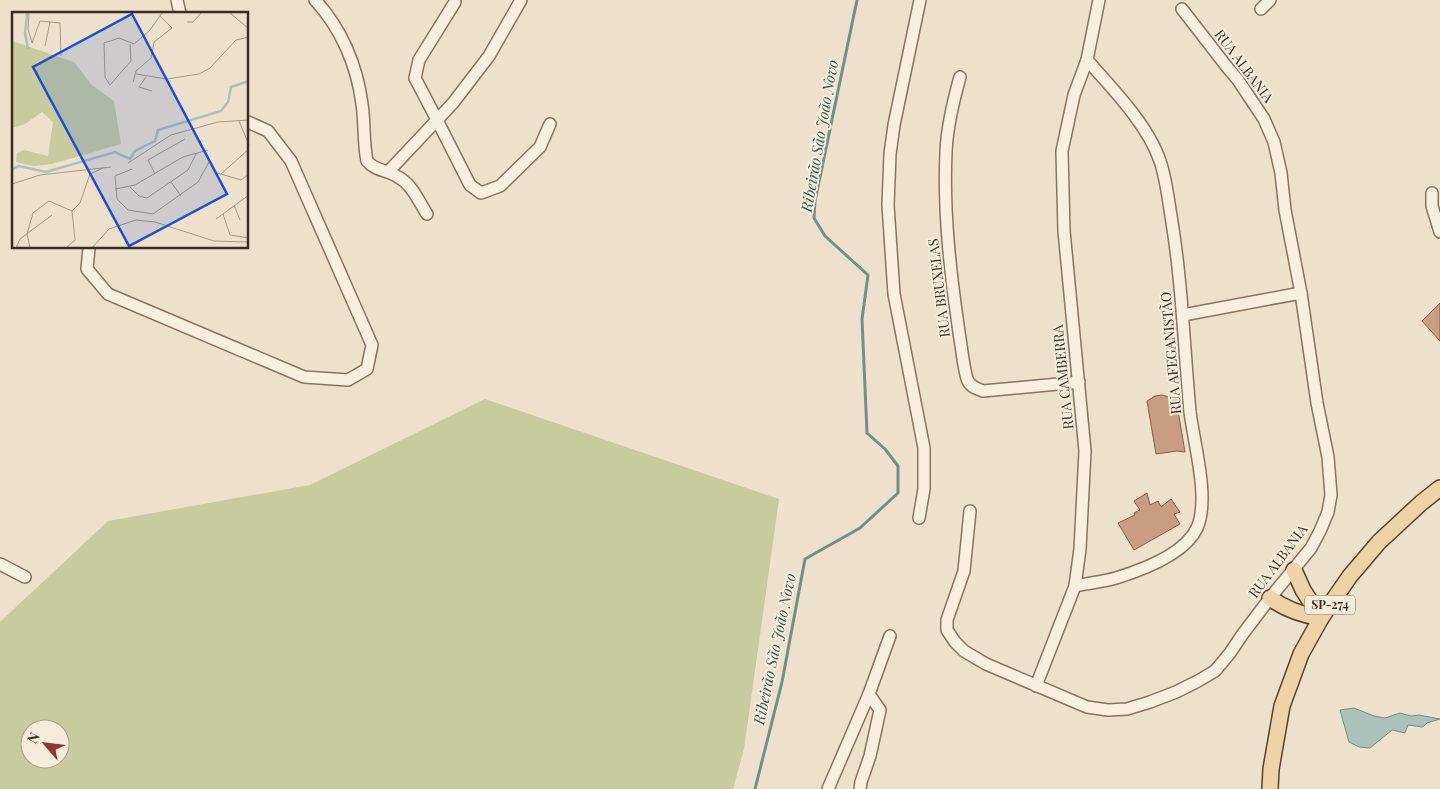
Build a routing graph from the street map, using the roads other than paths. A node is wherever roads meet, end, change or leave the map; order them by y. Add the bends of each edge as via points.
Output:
1 (315, 0) edge
2 (521, 0) edge
3 (920, 0) edge
4 (1099, 0) edge
5 (1270, 0) edge
6 (455, 2) dead end
7 (1182, 9) dead end
8 (1261, 10) dead end
9 (1087, 60) junction
10 (960, 77) dead end
11 (437, 120) junction
12 (249, 122) edge
13 (550, 124) dead end
14 (388, 172) junction
15 (1432, 193) dead end
16 (426, 214) dead end
17 (1440, 232) edge
18 (89, 249) edge
19 (1301, 293) junction
20 (1183, 315) junction
21 (1079, 382) junction
22 (1440, 488) edge
23 (970, 511) dead end
24 (919, 518) dead end
25 (0, 564) edge
26 (1294, 570) junction
27 (25, 578) dead end
28 (1075, 586) junction
29 (1270, 598) junction
30 (1321, 618) junction
31 (890, 636) dead end
32 (1036, 686) junction
33 (869, 694) junction
34 (828, 789) edge
35 (860, 789) edge
36 (1270, 789) edge

1 - 14 street via 336,27 353,65 362,103 367,161 372,167
2 - 11 street via 489,56
3 - 24 street via 894,125 888,205 894,294 924,448 924,489
4 - 9 street, RUA CAMBERRA
5 - 8 street
6 - 11 street via 419,60 414,78
7 - 19 street, RUA ALBANIA via 1238,80 1264,119 1274,142
9 - 20 street, RUA AFEGANISTÃO via 1127,106 1152,142 1161,162 1175,240
9 - 21 street, RUA CAMBERRA via 1074,95 1062,151 1064,231
10 - 21 street, RUA BRUXELAS via 948,125 946,210 958,325 968,380 975,388 984,391
11 - 13 street via 470,185 481,192 500,186 540,147
11 - 14 street
12 - 18 street via 268,131 291,161 372,345 368,369 348,380 304,377 108,294 87,268
14 - 16 street via 410,187
15 - 17 street via 1432,206
19 - 20 street
19 - 26 street, RUA ALBANIA via 1328,457 1331,495 1320,531
20 - 28 street, RUA AFEGANISTÃO via 1190,413 1202,492 1203,512 1197,529 1187,543 1166,557 1115,578
21 - 28 street, RUA CAMBERRA via 1085,451
22 - 30 main road, SP-274 via 1379,542
23 - 32 street, RUA ALBANIA via 964,571 947,620 947,630 964,651
25 - 27 street
26 - 29 street, RUA ALBANIA
26 - 30 main road
28 - 32 street, RUA CAMBERRA
29 - 30 main road via 1296,612
29 - 32 street, RUA ALBANIA via 1215,671 1150,702 1127,709 1108,710 1087,707
30 - 36 main road, SP-274 via 1301,654 1282,706
31 - 33 street
33 - 34 street
33 - 35 street via 880,710

